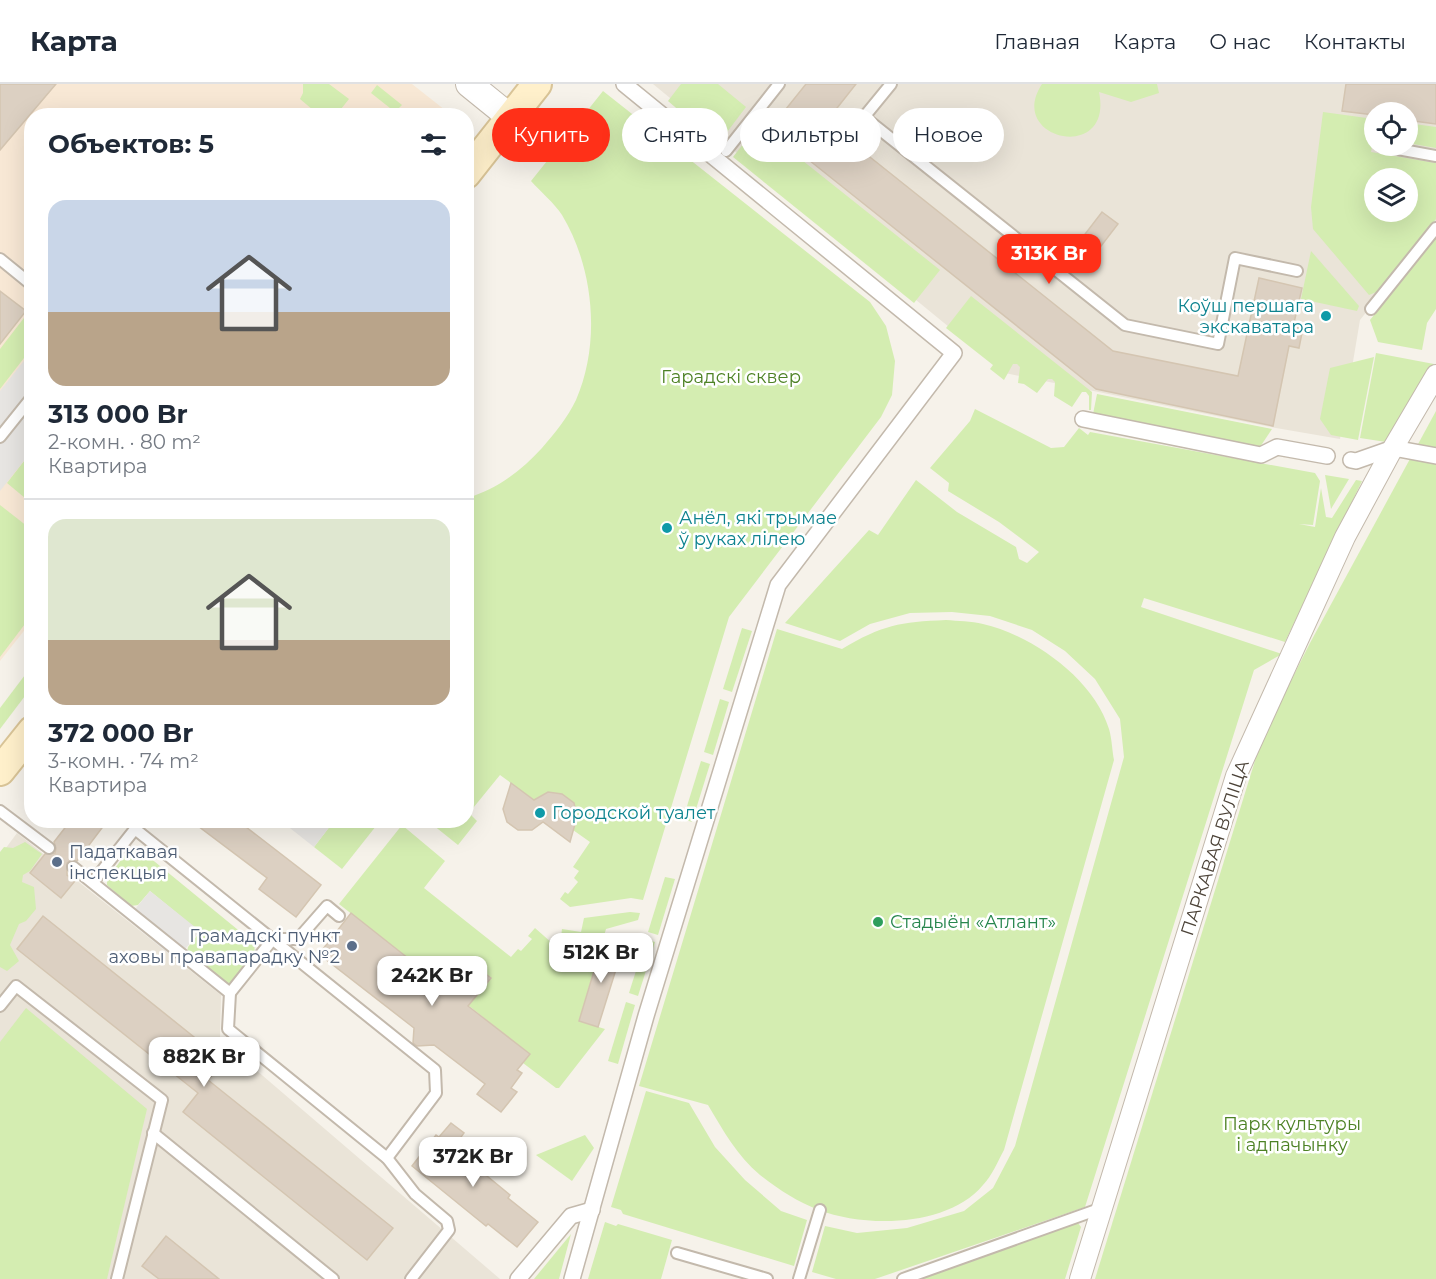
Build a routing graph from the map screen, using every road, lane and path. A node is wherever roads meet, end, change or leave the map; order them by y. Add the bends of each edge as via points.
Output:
1 (469, 84) edge
2 (537, 84) edge
3 (624, 84) edge
4 (779, 84) edge
5 (891, 84) edge
6 (499, 108) edge
7 (519, 108) edge
8 (492, 142) edge
9 (728, 148) edge
10 (1418, 153) edge
11 (1436, 156) edge
12 (474, 164) edge
13 (1436, 228) edge
14 (0, 259) edge
15 (1297, 271) dead end
16 (24, 278) edge
17 (1371, 309) dead end
18 (1436, 375) edge
19 (24, 407) edge
20 (1083, 418) dead end
21 (0, 437) edge
22 (1392, 448) junction
23 (1326, 456) dead end
24 (1436, 456) edge
25 (1351, 460) dead end
26 (24, 740) edge
27 (0, 771) edge
28 (0, 811) edge
29 (50, 848) dead end
30 (73, 867) dead end
31 (93, 882) junction
32 (339, 916) dead end
33 (273, 939) junction
34 (230, 993) junction
35 (0, 1006) edge
36 (153, 1133) junction
37 (387, 1158) junction
38 (1102, 1208) junction
39 (592, 1210) junction
40 (820, 1210) dead end
41 (677, 1253) dead end
42 (117, 1279) edge
43 (333, 1279) edge
44 (411, 1279) edge
45 (518, 1279) edge
46 (573, 1279) edge
47 (767, 1279) edge
48 (800, 1279) edge
49 (903, 1279) edge
50 (1080, 1279) edge

1 - 6 street
2 - 7 main road
3 - 39 street via 954,353 778,585 646,1016
4 - 9 lane
5 - 15 lane via 864,117 1125,325 1218,344 1235,258
8 - 12 main road
10 - 11 lane
13 - 17 lane
14 - 16 lane
18 - 22 street, ПАРКАВАЯ ВУЛІЦА
19 - 21 lane
20 - 23 street via 1261,454 1277,447
22 - 24 street
22 - 25 street
22 - 38 street, ПАРКАВАЯ ВУЛІЦА via 1346,537 1236,776
26 - 27 main road
28 - 29 lane
30 - 31 lane
31 - 33 lane via 135,829
31 - 34 lane
32 - 33 lane via 327,906 298,939
33 - 34 lane
33 - 37 lane via 435,1070 436,1093
34 - 37 lane via 228,1029
35 - 36 lane via 16,986 162,1100
36 - 42 lane
36 - 43 lane
37 - 44 lane via 415,1194 447,1221 449,1230
38 - 49 lane
38 - 50 street, ПАРКАВАЯ ВУЛІЦА
39 - 45 street via 572,1216
39 - 46 street
40 - 48 lane
41 - 47 lane

